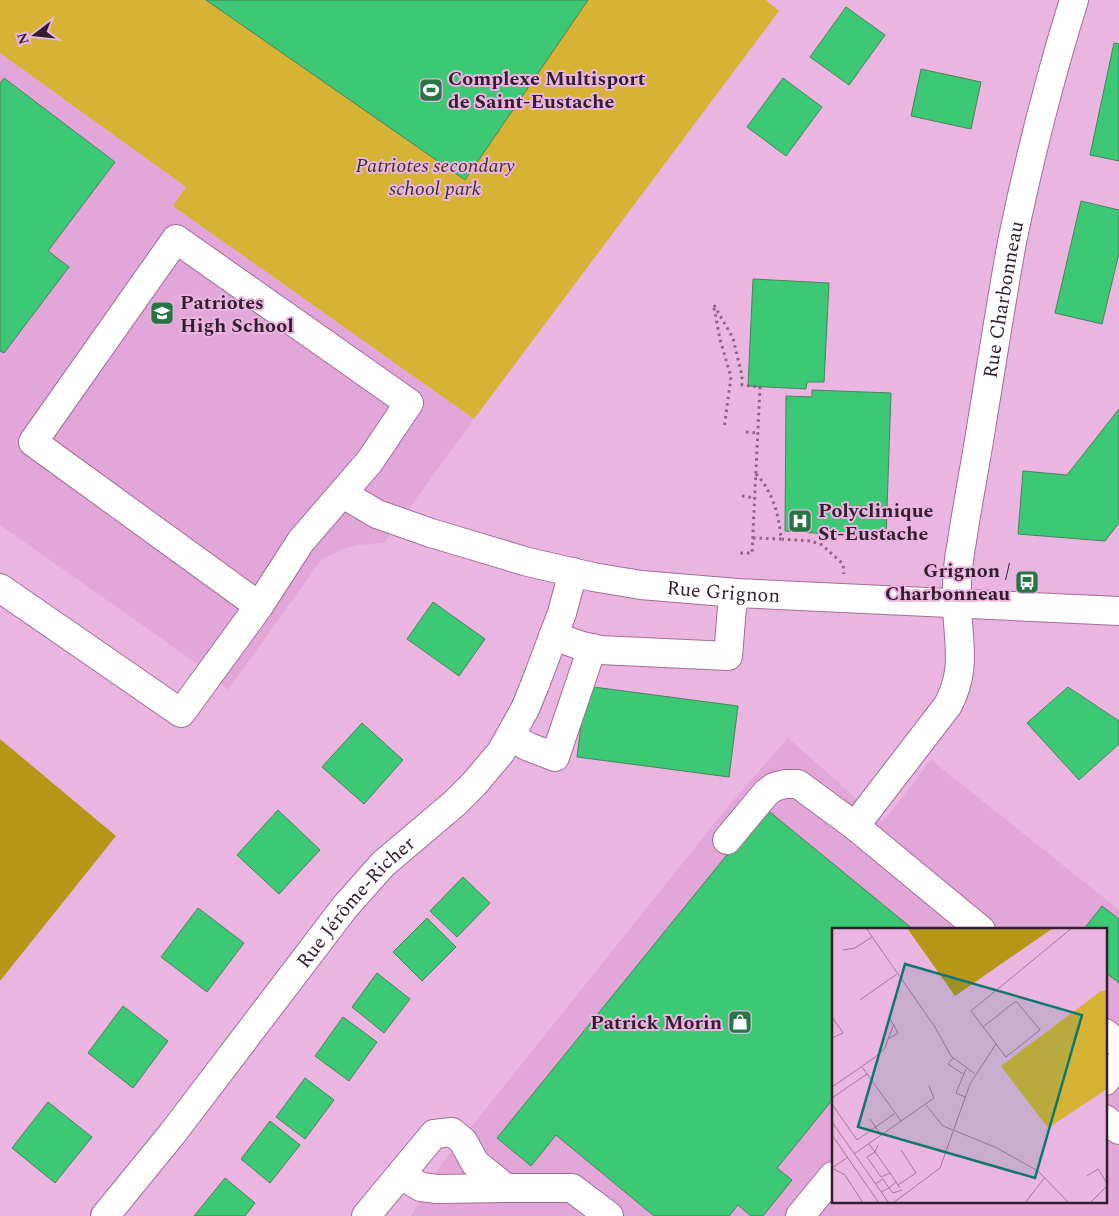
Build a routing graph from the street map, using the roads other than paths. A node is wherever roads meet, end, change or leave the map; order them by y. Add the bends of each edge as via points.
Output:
1 (1074, 0) edge
2 (343, 494) junction
3 (573, 572) junction
4 (0, 588) edge
5 (737, 593) junction
6 (957, 604) junction
7 (259, 606) junction
8 (1119, 611) edge
9 (553, 636) junction
10 (592, 648) junction
11 (510, 737) junction
12 (855, 826) junction
13 (727, 840) dead end
14 (979, 928) edge
15 (1106, 1034) edge
16 (1119, 1044) edge
17 (1119, 1064) edge
18 (1106, 1080) edge
19 (1106, 1120) edge
20 (1119, 1130) edge
21 (400, 1176) junction
22 (832, 1177) edge
23 (506, 1188) junction
24 (105, 1216) edge
25 (366, 1216) edge
26 (609, 1216) edge
27 (800, 1216) edge

1 - 6 street, Rue Charbonneau via 1036,133 1012,244 962,542
2 - 3 street, Rue Grignon via 377,514 409,526 528,562
2 - 7 street via 301,541
2 - 7 street via 409,403 176,239 33,442
3 - 5 street, Rue Grignon via 640,585
3 - 9 street, Rue Jérôme-Richer
4 - 7 street via 180,713
5 - 6 street, Rue Grignon
5 - 10 street via 732,607 728,656
6 - 8 street, Rue Grignon
6 - 12 street, Rue Charbonneau via 961,651 959,679 954,693
9 - 10 street
9 - 11 street, Rue Jérôme-Richer via 525,709
10 - 11 street via 555,757
11 - 24 street, Rue Jérôme-Richer via 474,784 383,864 344,908 172,1134
12 - 13 street via 798,784 785,784 766,793
12 - 14 street
15 - 16 street
17 - 18 street
19 - 20 street
21 - 23 street via 421,1187 438,1189
21 - 23 street via 434,1134 452,1132 463,1142 475,1163
21 - 25 street
22 - 27 street
23 - 26 street via 572,1188

